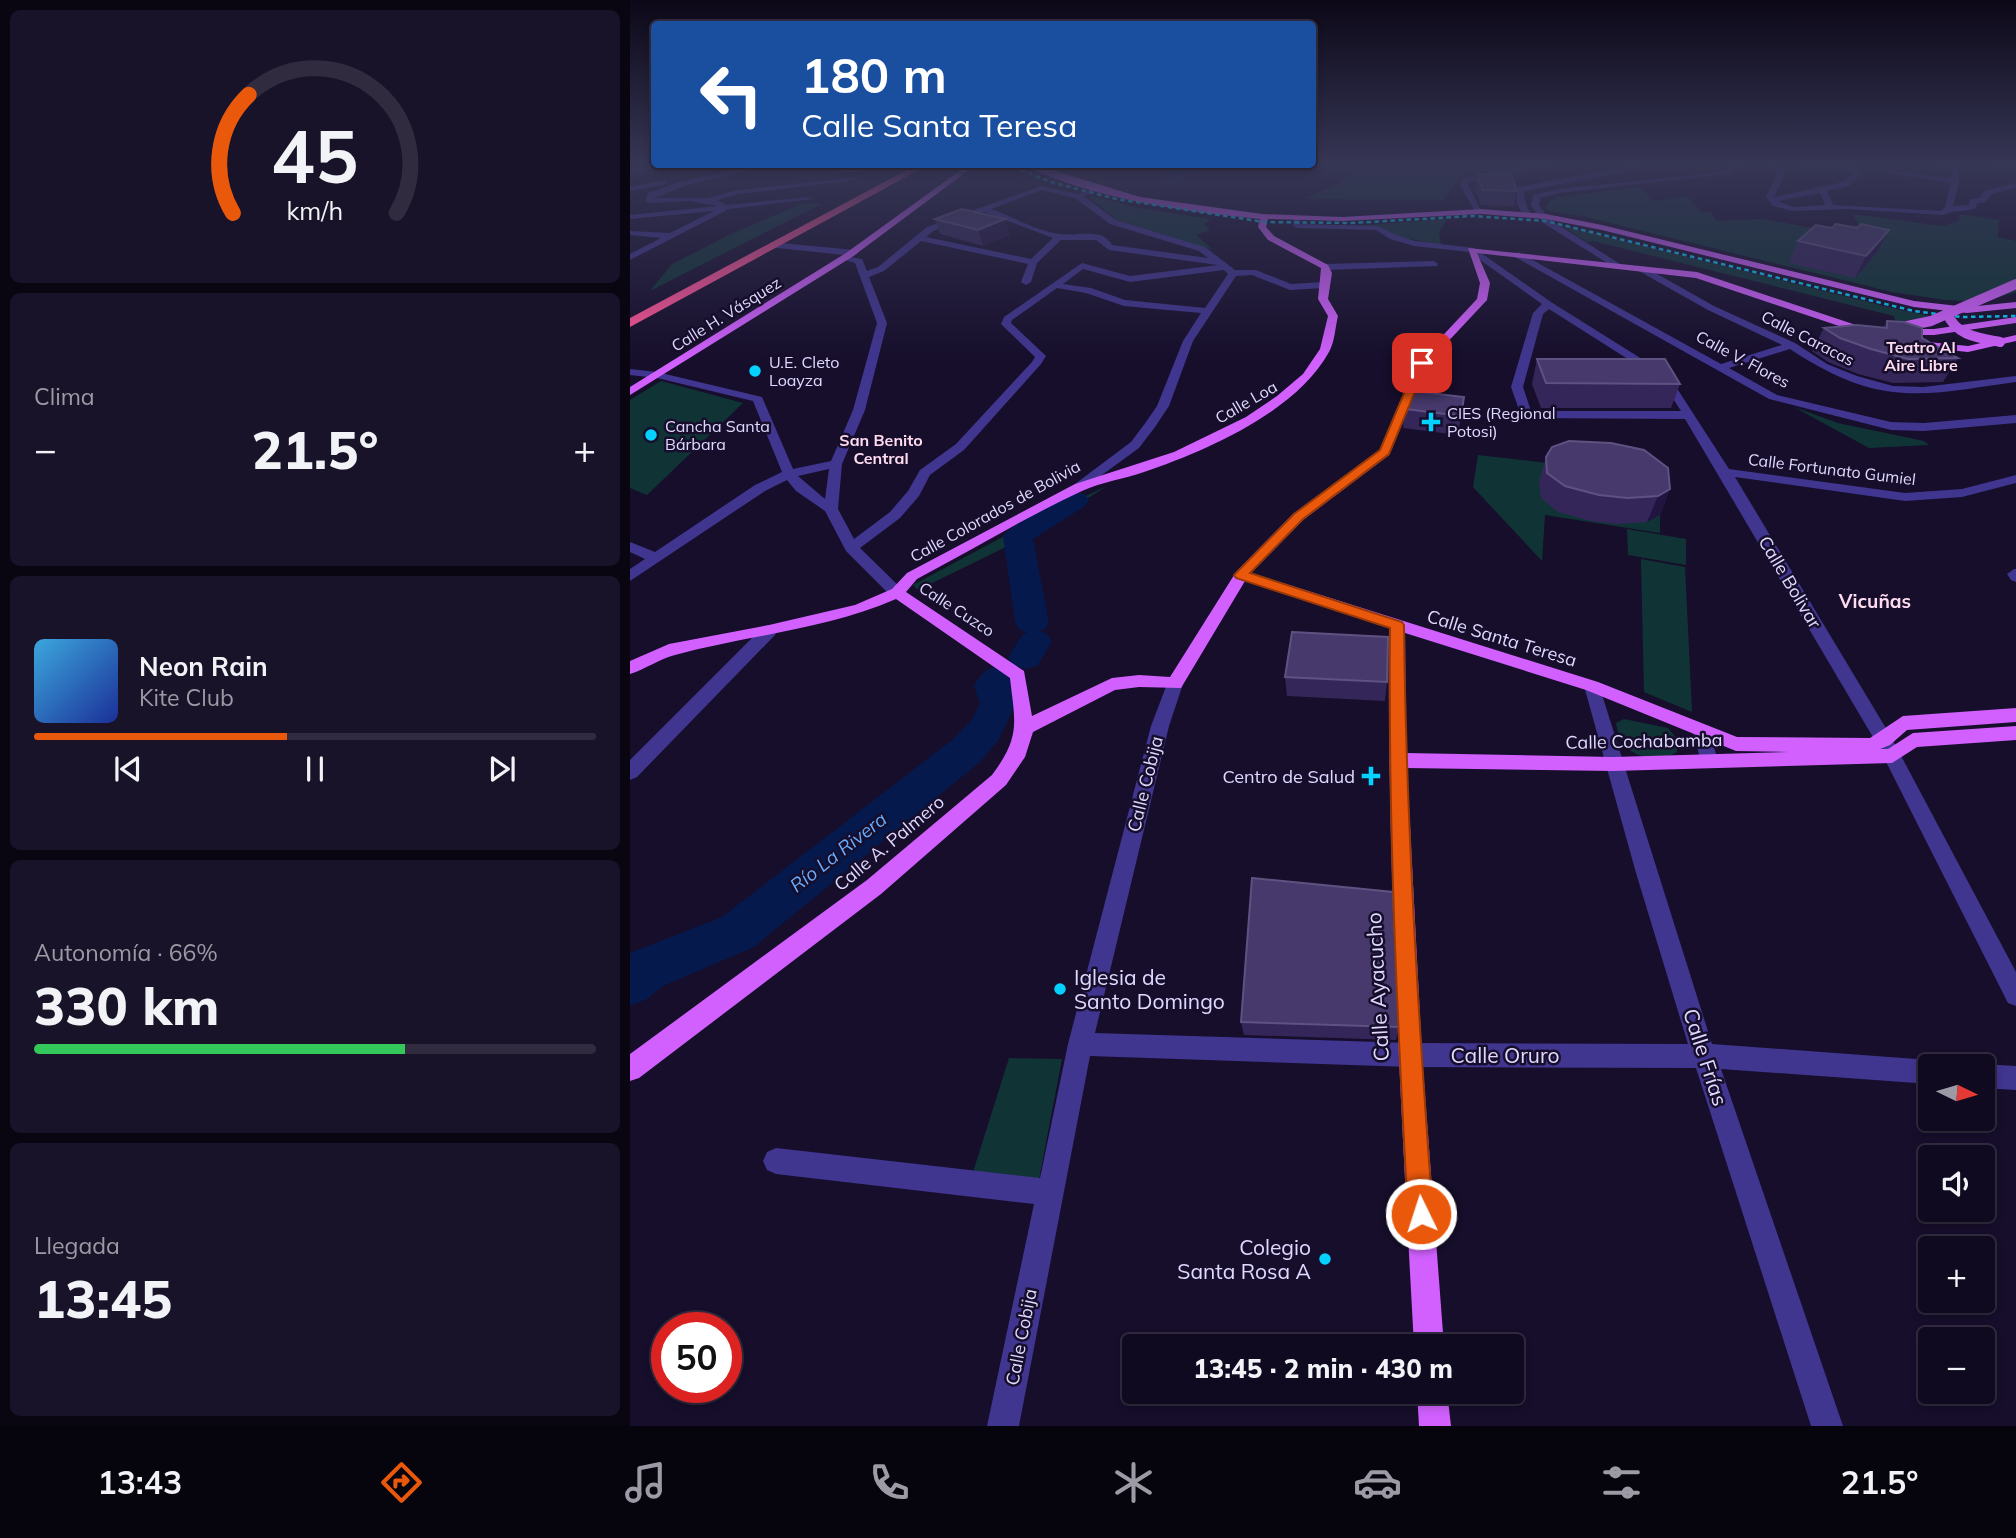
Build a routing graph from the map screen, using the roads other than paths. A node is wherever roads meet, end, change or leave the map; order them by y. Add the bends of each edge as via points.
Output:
1 (684, 230) edge
2 (781, 230) edge
3 (800, 230) edge
4 (889, 230) edge
5 (929, 230) edge
6 (1039, 230) edge
7 (1138, 230) edge
8 (1264, 230) edge
9 (1381, 230) edge
10 (1562, 230) edge
11 (1610, 230) edge
12 (630, 233) edge
13 (672, 236) junction
14 (1059, 237) junction
15 (920, 238) junction
16 (771, 245) junction
17 (1471, 250) junction
18 (1518, 255) junction
19 (851, 256) junction
20 (630, 257) edge
21 (1033, 262) junction
22 (1434, 264) dead end
23 (1618, 266) junction
24 (1325, 267) junction
25 (1227, 268) junction
26 (1640, 268) junction
27 (865, 275) junction
28 (1026, 282) dead end
29 (2016, 284) edge
30 (1054, 285) junction
31 (1323, 285) junction
32 (657, 295) dead end
33 (1548, 304) junction
34 (2016, 307) edge
35 (1206, 311) junction
36 (1947, 313) junction
37 (1829, 320) junction
38 (2016, 320) edge
39 (630, 323) edge
40 (1965, 328) junction
41 (1858, 330) junction
42 (1884, 332) junction
43 (2016, 338) edge
44 (2000, 342) junction
45 (1791, 345) junction
46 (1722, 367) junction
47 (630, 372) edge
48 (657, 375) junction
49 (1520, 378) junction
50 (1533, 378) dead end
51 (1639, 378) edge
52 (1665, 378) junction
53 (2016, 379) edge
54 (630, 392) edge
55 (1690, 415) junction
56 (2016, 419) edge
57 (836, 464) junction
58 (1726, 472) junction
59 (789, 474) junction
60 (2016, 479) edge
61 (1080, 487) junction
62 (831, 509) junction
63 (630, 546) edge
64 (851, 548) junction
65 (655, 558) junction
66 (1241, 575) junction
67 (630, 576) edge
68 (897, 593) junction
69 (1397, 625) junction
70 (769, 631) junction
71 (630, 668) edge
72 (1175, 684) junction
73 (1592, 686) junction
74 (2016, 715) edge
75 (1025, 728) junction
76 (1702, 731) junction
77 (2016, 733) edge
78 (1888, 748) junction
79 (1397, 760) junction
80 (1709, 761) junction
81 (1613, 764) junction
82 (630, 772) edge
83 (2016, 995) edge
84 (1080, 1045) junction
85 (1410, 1055) junction
86 (1705, 1056) junction
87 (630, 1069) edge
88 (1918, 1071) edge
89 (1995, 1077) edge
90 (2016, 1078) edge
91 (776, 1161) dead end
92 (1050, 1193) junction
93 (1428, 1334) edge
94 (1434, 1404) edge
95 (1003, 1426) edge
96 (1435, 1426) edge
97 (1827, 1426) edge

1 - 13 street
2 - 32 highway
3 - 16 highway
4 - 19 main road, Calle H. Vásquez
5 - 15 street
6 - 14 street
7 - 25 street via 1202,249
8 - 24 main road via 1271,238
9 - 17 street via 1414,243
10 - 23 street
11 - 34 main road via 1914,304 1967,310
12 - 13 street
13 - 20 street
14 - 21 street
14 - 25 street via 1097,237 1109,247
15 - 21 street
15 - 27 street via 881,269
16 - 19 street
16 - 39 highway
17 - 18 main road
17 - 33 street, Calle Bolivar
17 - 66 main road, Calle Cobija via 1485,283 1482,300 1422,363 1385,452 1298,517
18 - 23 main road
18 - 46 street, Calle V. Flores
19 - 27 street
19 - 48 main road, Calle H. Vásquez
21 - 28 street
22 - 24 street
23 - 26 main road
24 - 31 main road, Calle Loa
25 - 30 street via 1130,279 1082,266
25 - 31 street via 1290,287
25 - 35 street, Calle Colorados de Bolivia
26 - 37 main road via 1696,275
26 - 45 street, Calle Caracas
27 - 57 street via 882,323 859,411
29 - 36 main road, bridge
30 - 35 street via 1088,290 1124,303
30 - 64 street via 1006,324 1041,356 1036,364 960,447 925,473 895,515
31 - 61 main road, Calle Loa via 1323,299 1333,316 1323,353 1289,396 1238,428
33 - 49 street via 1538,313
33 - 52 street, Calle Bolivar
34 - 40 main road
35 - 61 street, Calle Colorados de Bolivia via 1151,424 1135,445
36 - 42 main road, bridge
36 - 44 main road, bridge via 1950,324 1965,333
37 - 41 main road
37 - 42 main road
38 - 40 main road
40 - 41 main road via 1905,333
41 - 42 main road
42 - 44 main road via 1952,349
43 - 44 main road
45 - 46 street
45 - 53 street, Calle Caracas via 1823,366 1892,389
46 - 56 street, Calle V. Flores via 1773,397 1891,426
47 - 48 street, Calle Cuzco
48 - 54 main road, Calle H. Vásquez
48 - 59 street, Calle Cuzco via 758,400
49 - 50 street
49 - 55 street via 1517,387 1526,415
51 - 52 street
52 - 55 street, Calle Bolivar
55 - 58 street, Calle Bolivar
57 - 59 street
57 - 62 street
58 - 60 street, Calle Fortunato Gumiel via 1905,497 1962,493
58 - 78 street, Calle Bolivar
59 - 62 street, Calle Cuzco
59 - 65 street via 760,488
61 - 68 main road, Calle Colorados de Bolivia via 912,576
62 - 64 street, Calle Cuzco
63 - 65 street
64 - 68 street, Calle Cuzco
65 - 67 street
66 - 69 main road, Calle Santa Teresa
66 - 72 main road, Calle Cobija
68 - 70 main road, Calle Colorados de Bolivia via 859,609
68 - 75 main road, Calle Cuzco via 1018,674
69 - 73 main road, Calle Santa Teresa
69 - 79 main road, Calle Ayacucho
70 - 71 main road, Calle Colorados de Bolivia via 669,650
70 - 82 street
72 - 75 main road via 1112,684
72 - 84 street, Calle Cobija via 1160,726
73 - 76 main road, Calle Cochabamba
73 - 81 street, Calle Frías
74 - 78 main road via 1903,723
75 - 87 main road, Calle A. Palmero via 1016,757 999,780 874,887
76 - 78 main road, Calle Cochabamba via 1736,744
76 - 80 street
77 - 78 main road via 1913,740
78 - 80 main road, Calle Cochabamba
78 - 83 street, Calle Bolivar
79 - 81 main road, Calle Cochabamba
79 - 85 main road, Calle Ayacucho
80 - 81 main road, Calle Cochabamba
81 - 86 street, Calle Frías
84 - 85 street, Calle Oruro
84 - 92 street, Calle Cobija
85 - 86 street, Calle Oruro
85 - 93 main road, Calle Ayacucho
86 - 88 street, Calle Oruro
86 - 97 street, Calle Frías
89 - 90 street
91 - 92 street
92 - 95 street, Calle Cobija
94 - 96 main road

